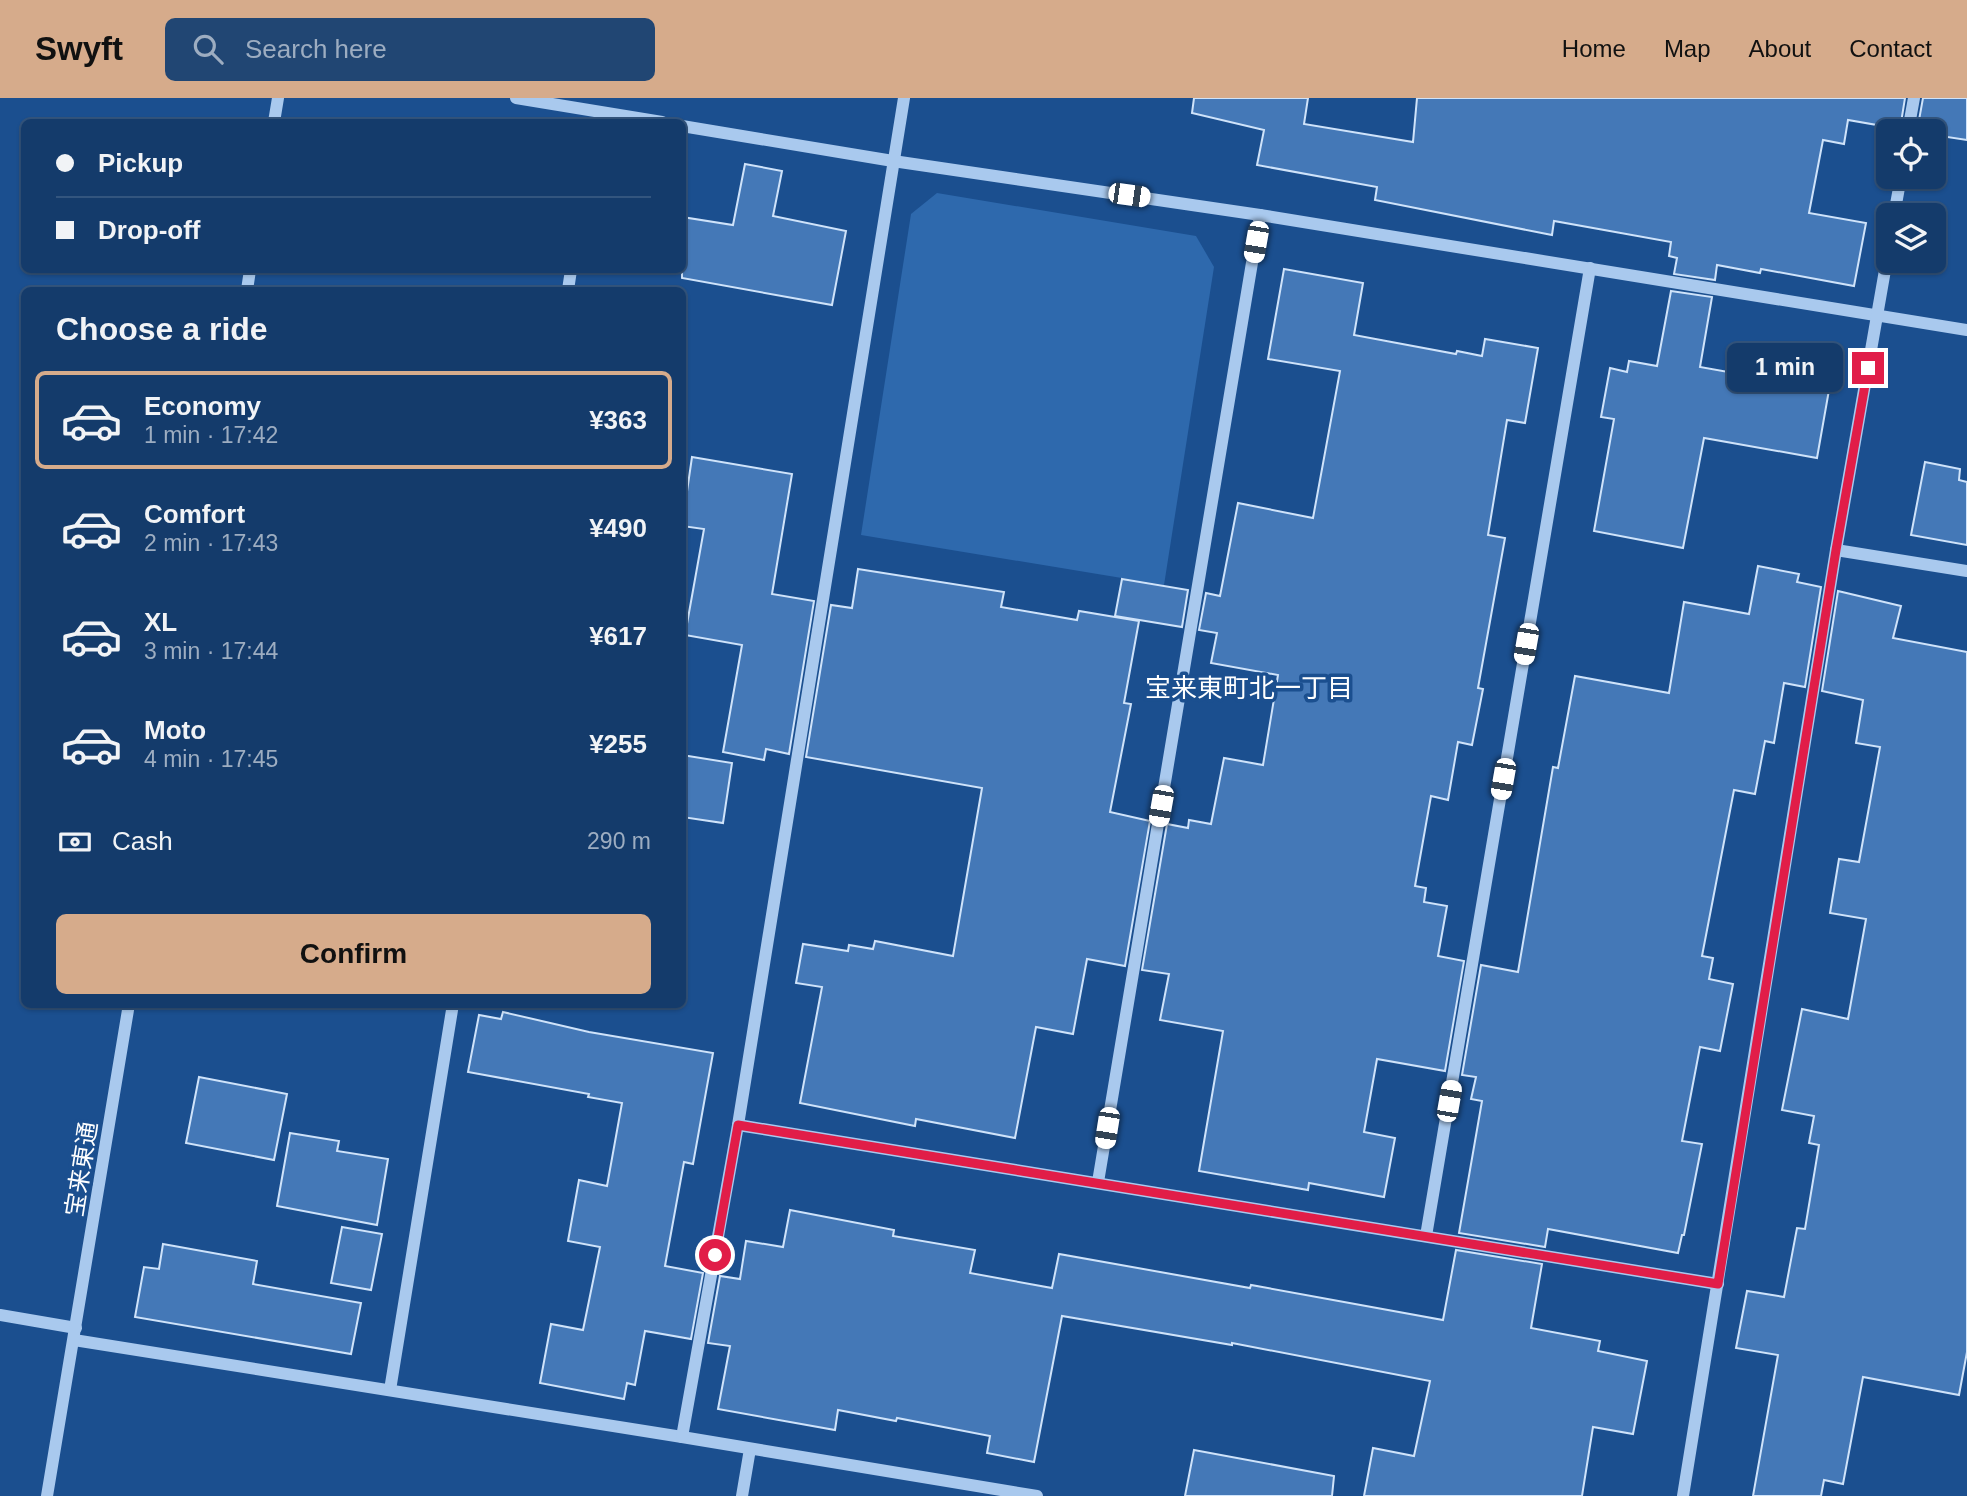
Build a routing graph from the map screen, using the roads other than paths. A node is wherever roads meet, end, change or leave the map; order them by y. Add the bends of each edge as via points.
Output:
1 (278, 98) edge
2 (516, 98) edge
3 (904, 98) edge
4 (1914, 98) edge
5 (596, 117) edge
6 (274, 119) edge
7 (622, 119) edge
8 (1910, 119) edge
9 (686, 127) edge
10 (893, 161) junction
11 (1260, 215) junction
12 (1590, 268) junction
13 (1885, 273) edge
14 (1878, 316) junction
15 (1967, 330) edge
16 (1836, 550) junction
17 (1967, 571) edge
18 (129, 1008) edge
19 (452, 1008) edge
20 (738, 1125) junction
21 (1098, 1182) junction
22 (1426, 1236) junction
23 (1718, 1284) junction
24 (0, 1315) edge
25 (75, 1334) junction
26 (390, 1390) junction
27 (682, 1437) junction
28 (750, 1449) junction
29 (47, 1496) edge
30 (742, 1496) edge
31 (1037, 1496) edge
32 (1683, 1496) edge

1 - 6 street
2 - 5 street
3 - 10 street
4 - 8 street
5 - 7 street
9 - 10 street
10 - 11 street
10 - 20 street
11 - 12 street
11 - 21 street
12 - 14 street
12 - 22 street
13 - 14 street
14 - 15 street
14 - 16 street
16 - 17 street
16 - 23 street
18 - 25 street, 宝来東通
19 - 26 street
20 - 21 street
20 - 27 street
21 - 22 street
22 - 23 street
23 - 32 street
24 - 25 street
25 - 26 street
25 - 29 street, 宝来東通
26 - 27 street
27 - 28 street
28 - 30 street
28 - 31 street

